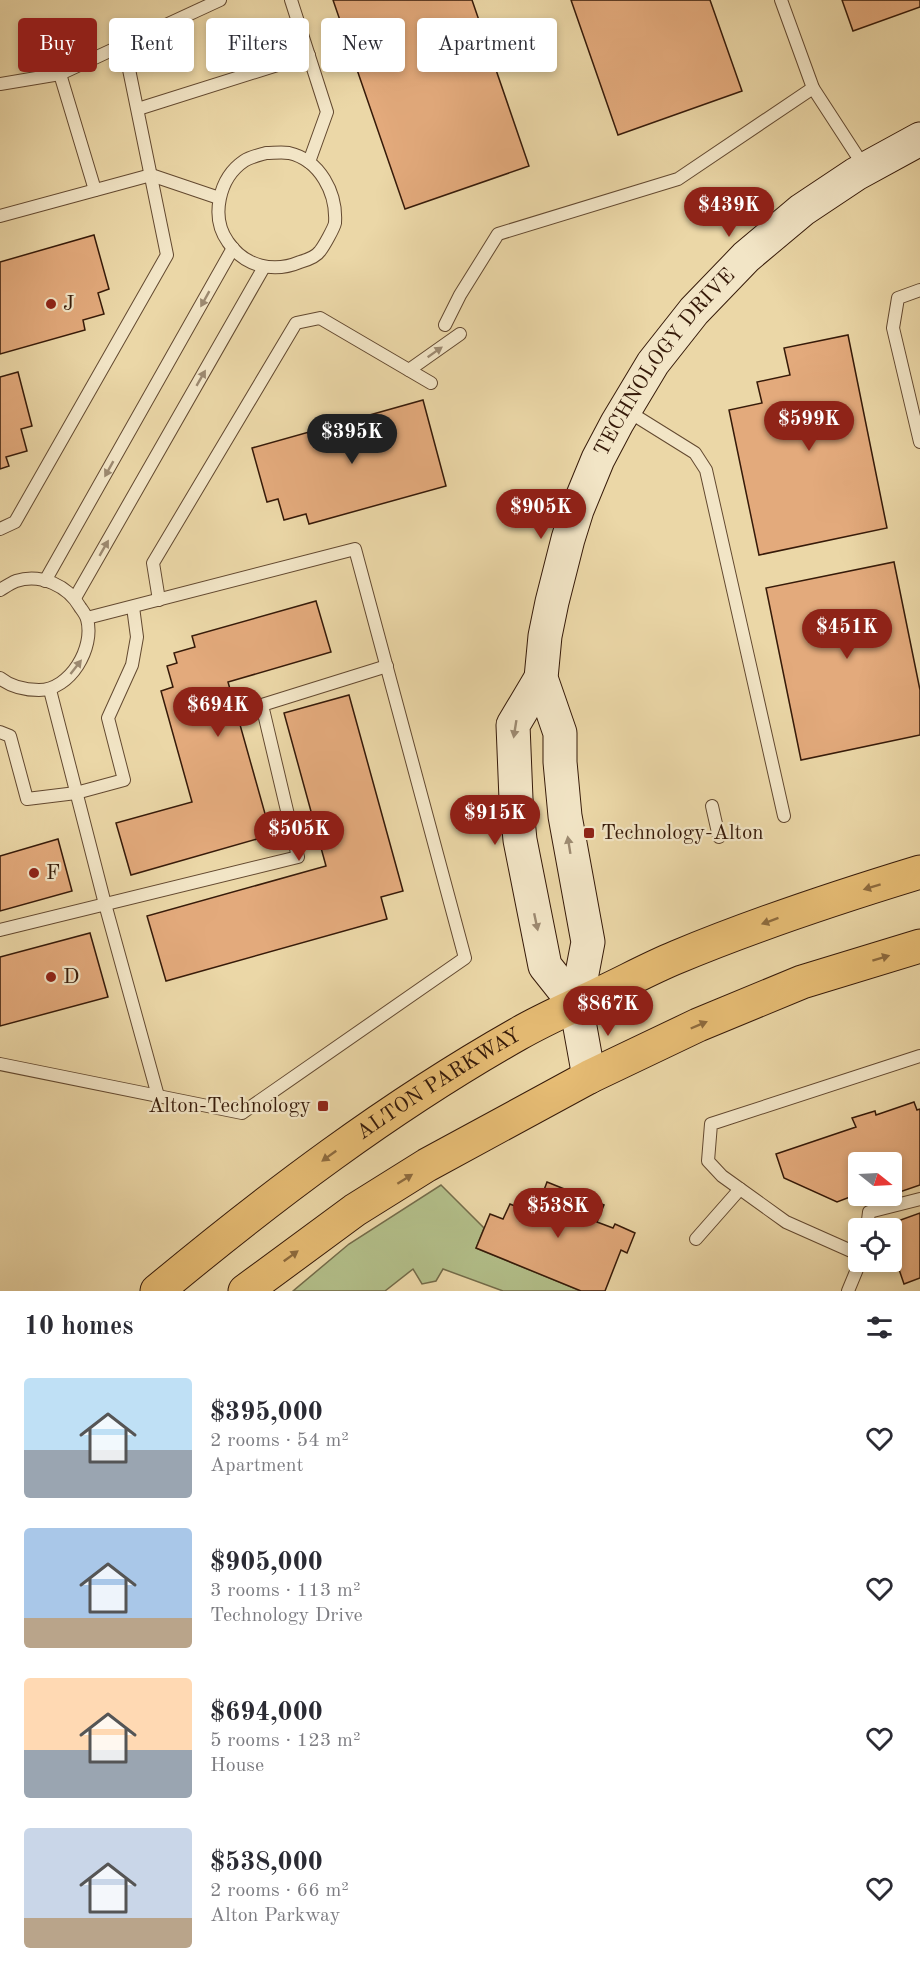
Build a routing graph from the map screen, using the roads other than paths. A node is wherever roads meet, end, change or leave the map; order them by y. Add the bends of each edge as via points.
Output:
1 (220, 0) edge
2 (291, 0) edge
3 (781, 0) edge
4 (182, 18) edge
5 (297, 18) edge
6 (109, 52) edge
7 (309, 55) edge
8 (130, 72) edge
9 (255, 72) edge
10 (60, 74) junction
11 (0, 84) edge
12 (813, 87) junction
13 (138, 109) junction
14 (920, 139) edge
15 (309, 162) junction
16 (865, 169) junction
17 (151, 175) junction
18 (95, 190) junction
19 (219, 198) junction
20 (0, 216) edge
21 (233, 248) junction
22 (264, 267) junction
23 (920, 290) edge
24 (445, 325) dead end
25 (460, 334) dead end
26 (409, 370) junction
27 (431, 382) dead end
28 (916, 403) edge
29 (625, 410) junction
30 (920, 442) edge
31 (0, 529) edge
32 (45, 581) junction
33 (0, 590) edge
34 (75, 598) junction
35 (159, 600) junction
36 (133, 607) junction
37 (87, 618) junction
38 (387, 666) junction
39 (0, 678) edge
40 (541, 678) junction
41 (50, 690) junction
42 (0, 732) edge
43 (76, 793) junction
44 (712, 806) dead end
45 (784, 816) dead end
46 (719, 837) dead end
47 (920, 872) edge
48 (105, 904) junction
49 (0, 930) edge
50 (920, 946) edge
51 (576, 1005) junction
52 (920, 1056) edge
53 (0, 1064) edge
54 (589, 1077) junction
55 (158, 1096) junction
56 (740, 1189) junction
57 (920, 1199) edge
58 (868, 1218) edge
59 (696, 1239) dead end
60 (848, 1250) edge
61 (856, 1272) edge
62 (157, 1291) edge
63 (245, 1291) edge
64 (848, 1291) edge

1 - 4 lane
2 - 5 lane
3 - 12 lane
6 - 10 lane
7 - 15 lane via 327,112
8 - 13 lane
9 - 13 lane
10 - 11 lane
10 - 18 lane
12 - 16 lane
12 - 24 lane via 678,179 498,234
13 - 17 lane
14 - 16 street, TECHNOLOGY DRIVE
15 - 19 lane via 288,153 266,153 244,161 228,177
15 - 22 lane via 325,178 333,199 335,225 319,253 287,268
16 - 29 street, TECHNOLOGY DRIVE via 802,210 746,258 694,311 653,363
17 - 18 lane
17 - 19 lane
17 - 31 lane via 167,255 15,522
18 - 20 lane
19 - 21 lane via 219,221
21 - 22 lane via 243,258
21 -> 32 lane
34 -> 22 lane
23 - 28 lane via 898,298 893,328
26 -> 25 lane
26 - 27 lane
26 - 35 lane via 320,318 296,323 153,563
28 - 30 lane
29 - 40 street, TECHNOLOGY DRIVE via 598,459 577,510 545,636
29 - 45 lane via 694,453 706,470
32 - 33 lane via 17,581
32 - 34 lane via 59,585
34 - 37 lane
35 - 36 lane
35 - 38 lane via 355,549
36 - 37 lane
36 - 43 lane via 137,636 132,665 108,718 124,780
41 -> 37 lane via 68,678 81,661 88,640
38 - 48 lane via 262,705 298,857
38 - 55 lane via 465,958 242,1113
39 - 41 lane via 27,690
51 -> 40 street, TECHNOLOGY DRIVE via 588,942 564,816 560,733
40 -> 51 street, TECHNOLOGY DRIVE via 513,725 517,810 545,966
41 - 43 lane
42 - 43 lane via 10,736 27,798
43 - 48 lane
44 - 46 lane
47 -> 51 main road, ALTON PARKWAY via 746,930 675,958
48 - 49 lane
48 - 55 lane
54 -> 50 main road via 698,1025 802,982
51 - 54 street, TECHNOLOGY DRIVE
51 -> 62 main road, ALTON PARKWAY via 492,1049 373,1125
52 - 56 lane via 711,1124 708,1161
53 - 55 lane
63 -> 54 main road via 355,1210 428,1164
56 - 59 lane
56 - 60 lane via 786,1222
57 - 58 lane via 869,1212
61 - 64 lane

